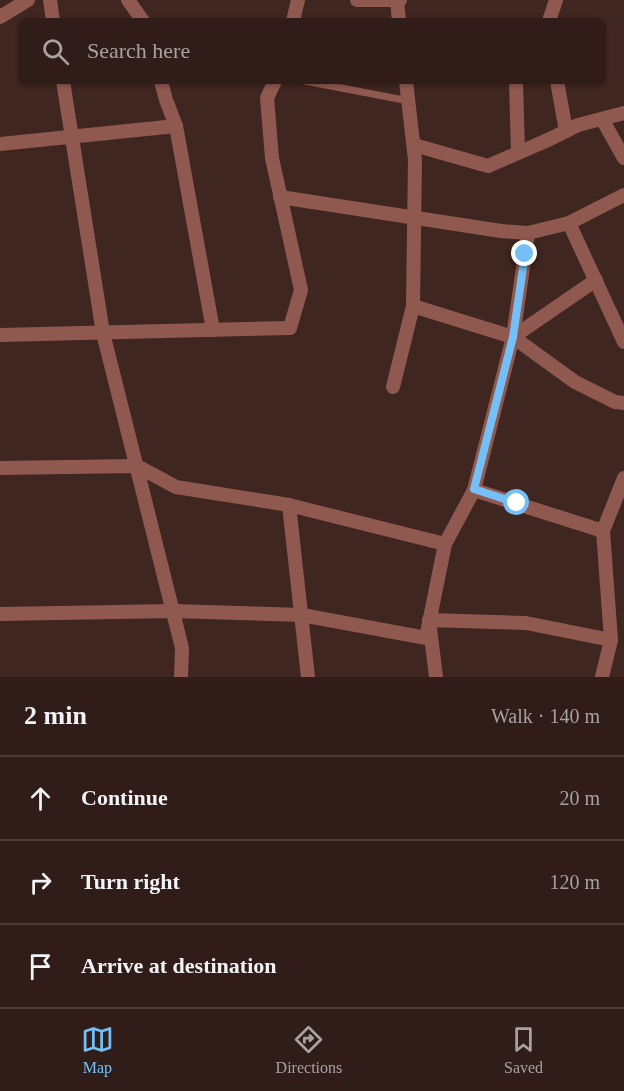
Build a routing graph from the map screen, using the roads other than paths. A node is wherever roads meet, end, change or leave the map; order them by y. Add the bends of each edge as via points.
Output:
1 (28, 0) edge
2 (50, 0) edge
3 (128, 0) edge
4 (298, 0) edge
5 (357, 0) edge
6 (398, 0) edge
7 (556, 0) edge
8 (0, 17) edge
9 (53, 18) edge
10 (141, 18) edge
11 (294, 18) edge
12 (399, 18) edge
13 (550, 18) edge
14 (63, 84) edge
15 (162, 84) edge
16 (274, 84) edge
17 (321, 84) edge
18 (406, 84) edge
19 (516, 84) edge
20 (558, 84) edge
21 (409, 100) junction
22 (624, 113) edge
23 (602, 119) junction
24 (176, 126) junction
25 (566, 130) junction
26 (72, 137) junction
27 (0, 144) edge
28 (414, 145) junction
29 (518, 153) junction
30 (624, 158) edge
31 (624, 195) edge
32 (280, 197) junction
33 (415, 218) junction
34 (569, 223) junction
35 (528, 233) junction
36 (596, 280) junction
37 (413, 306) junction
38 (213, 330) junction
39 (103, 333) junction
40 (0, 335) edge
41 (513, 337) junction
42 (624, 342) edge
43 (393, 387) dead end
44 (624, 403) edge
45 (137, 466) junction
46 (0, 468) edge
47 (624, 478) edge
48 (474, 489) junction
49 (289, 505) junction
50 (603, 531) junction
51 (446, 544) junction
52 (173, 611) junction
53 (0, 614) edge
54 (302, 615) junction
55 (429, 620) junction
56 (611, 640) junction
57 (181, 677) edge
58 (308, 677) edge
59 (436, 677) edge
60 (602, 677) edge

1 - 8 street
2 - 9 street
3 - 10 street
4 - 11 street
5 - 6 street
6 - 12 street
7 - 13 street
14 - 26 street
15 - 24 street
16 - 32 street via 267,99
17 - 21 lane
18 - 21 street
19 - 29 street
20 - 25 street
21 - 28 street
22 - 23 street
23 - 25 street
23 - 30 street
24 - 26 street
24 - 38 street
25 - 29 street
26 - 27 street
26 - 39 street
28 - 29 street via 488,166
28 - 33 street
31 - 34 street
32 - 33 street
32 - 38 street via 301,290 290,328
33 - 35 street
33 - 37 street
34 - 35 street
34 - 36 street
35 - 41 street
36 - 41 street
36 - 42 street
37 - 41 street
37 - 43 street
38 - 39 street
39 - 40 street
39 - 45 street
41 - 44 street via 576,382
41 - 48 street
45 - 46 street
45 - 49 street via 176,487
45 - 52 street
47 - 50 street
48 - 50 street
48 - 51 street
49 - 51 street
49 - 54 street
50 - 56 street
51 - 55 street
52 - 53 street
52 - 54 street
52 - 57 street via 182,648
54 - 55 street via 426,638
54 - 58 street
55 - 56 street via 526,623
55 - 59 street
56 - 60 street

